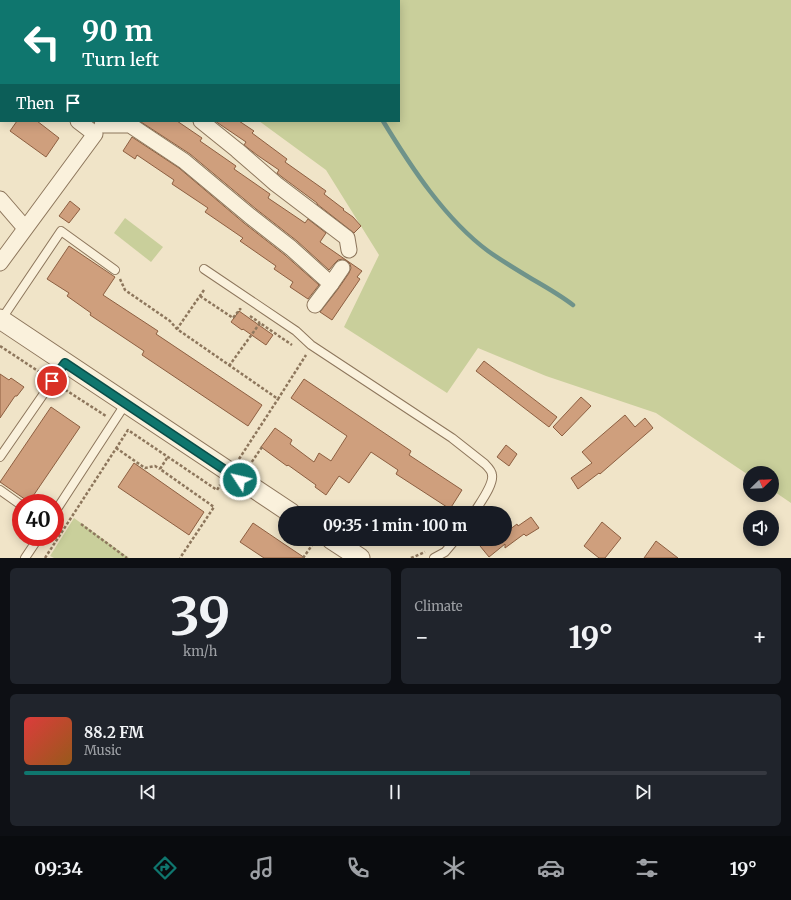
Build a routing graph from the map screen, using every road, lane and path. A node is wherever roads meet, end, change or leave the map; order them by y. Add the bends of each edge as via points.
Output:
1 (82, 122) edge
2 (202, 122) edge
3 (100, 127) edge
4 (0, 199) edge
5 (26, 228) junction
6 (350, 250) dead end
7 (0, 263) edge
8 (342, 268) dead end
9 (204, 269) dead end
10 (114, 270) dead end
11 (331, 284) junction
12 (204, 290) dead end
13 (200, 296) junction
14 (315, 305) dead end
15 (0, 320) edge
16 (260, 323) junction
17 (293, 346) dead end
18 (306, 355) dead end
19 (65, 363) junction
20 (229, 366) junction
21 (278, 399) junction
22 (126, 403) junction
23 (262, 447) dead end
24 (116, 448) junction
25 (0, 457) edge
26 (168, 458) junction
27 (238, 468) junction
28 (160, 469) junction
29 (0, 490) edge
30 (64, 498) edge
31 (12, 499) edge
32 (283, 506) edge
33 (478, 506) edge
34 (81, 524) dead end
35 (33, 546) edge
36 (317, 546) edge
37 (335, 546) edge
38 (450, 546) edge
39 (25, 558) edge
40 (45, 558) edge
41 (128, 558) edge
42 (180, 558) edge
43 (304, 558) edge
44 (360, 558) edge
45 (434, 558) edge

1 - 3 street
2 - 6 street via 276,184 347,238
3 - 5 street
3 - 11 street via 130,125 184,161
4 - 5 street
5 - 7 street
8 - 11 street
9 - 33 lane via 296,331 311,345 452,438 485,464 492,475 492,481
10 - 15 lane via 61,231
11 - 14 street
12 - 13 path
13 - 16 path via 233,318 240,309
13 - 20 path via 177,329
15 - 19 street
16 - 17 path
16 - 20 path
18 - 21 path
19 - 22 street
19 - 25 lane
20 - 21 path
21 - 27 path
22 - 27 street
22 - 30 lane
23 - 27 path
24 - 26 path via 128,430
24 - 28 path via 145,468 155,466
24 - 40 path
26 - 27 path via 217,490
26 - 28 path
27 - 32 street
28 - 42 path via 214,507
29 - 31 lane
34 - 41 path
35 - 39 lane
36 - 43 path
37 - 44 street
38 - 45 lane

